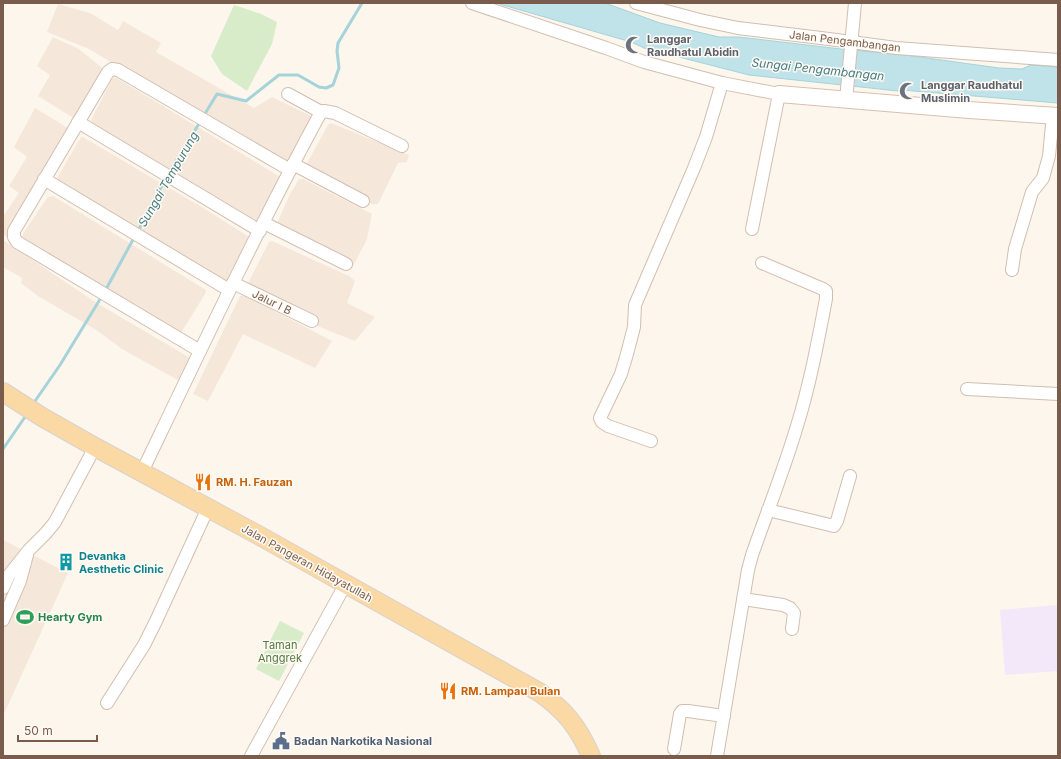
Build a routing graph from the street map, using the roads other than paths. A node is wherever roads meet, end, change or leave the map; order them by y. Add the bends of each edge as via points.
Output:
1 (472, 3) edge
2 (636, 3) edge
3 (855, 3) edge
4 (851, 44) junction
5 (1058, 60) edge
6 (722, 83) junction
7 (288, 94) dead end
8 (779, 94) junction
9 (847, 95) junction
10 (321, 112) junction
11 (1056, 115) edge
12 (78, 122) junction
13 (402, 146) dead end
14 (291, 167) junction
15 (44, 179) junction
16 (364, 201) dead end
17 (262, 227) junction
18 (752, 229) dead end
19 (762, 263) dead end
20 (346, 264) dead end
21 (1012, 270) dead end
22 (231, 286) junction
23 (312, 321) dead end
24 (200, 351) junction
25 (967, 389) dead end
26 (1058, 394) edge
27 (9, 396) edge
28 (651, 441) dead end
29 (95, 447) junction
30 (142, 472) junction
31 (850, 476) dead end
32 (208, 508) junction
33 (768, 510) junction
34 (29, 550) junction
35 (345, 585) junction
36 (3, 588) edge
37 (743, 599) junction
38 (3, 620) edge
39 (792, 629) dead end
40 (107, 703) dead end
41 (724, 716) junction
42 (674, 749) dead end
43 (251, 756) edge
44 (591, 756) edge
45 (717, 756) edge

1 - 6 street via 644,62
2 - 4 street, Jalan Pengambangan via 738,28
3 - 4 street
4 - 5 street, Jalan Pengambangan
4 - 9 street
6 - 8 street
6 - 28 street via 696,163 635,305 634,327 621,374 600,418 608,426
7 - 10 street
8 - 9 street
8 - 18 street
9 - 11 street
10 - 13 street via 335,113
10 - 14 street
11 - 21 street via 1043,178 1032,192 1015,249
12 - 14 street via 108,72 115,69
12 - 15 street
12 - 17 street via 175,181
14 - 16 street
14 - 17 street
15 - 22 street, Jalur I B via 134,234
15 - 24 street via 14,231 15,239
17 - 20 street
17 - 22 street
19 - 33 street via 823,289 826,294 798,425
22 - 23 street, Jalur I B
22 - 24 street
24 - 30 street
25 - 26 street
27 - 29 main road, Jalan Pangeran Hidayatullah
29 - 30 main road, Jalan Pangeran Hidayatullah
29 - 34 street via 55,522
30 - 32 main road, Jalan Pangeran Hidayatullah
31 - 33 street via 834,526
32 - 35 main road, Jalan Pangeran Hidayatullah
32 - 40 street via 156,622
33 - 37 street via 752,555
34 - 36 street via 8,575
34 - 38 street via 20,581
35 - 43 street
35 - 44 main road, Jalan Pangeran Hidayatullah via 539,692 564,712 579,732
37 - 39 street via 783,604 790,608 794,613
37 - 41 street
41 - 42 street via 681,712
41 - 45 street

